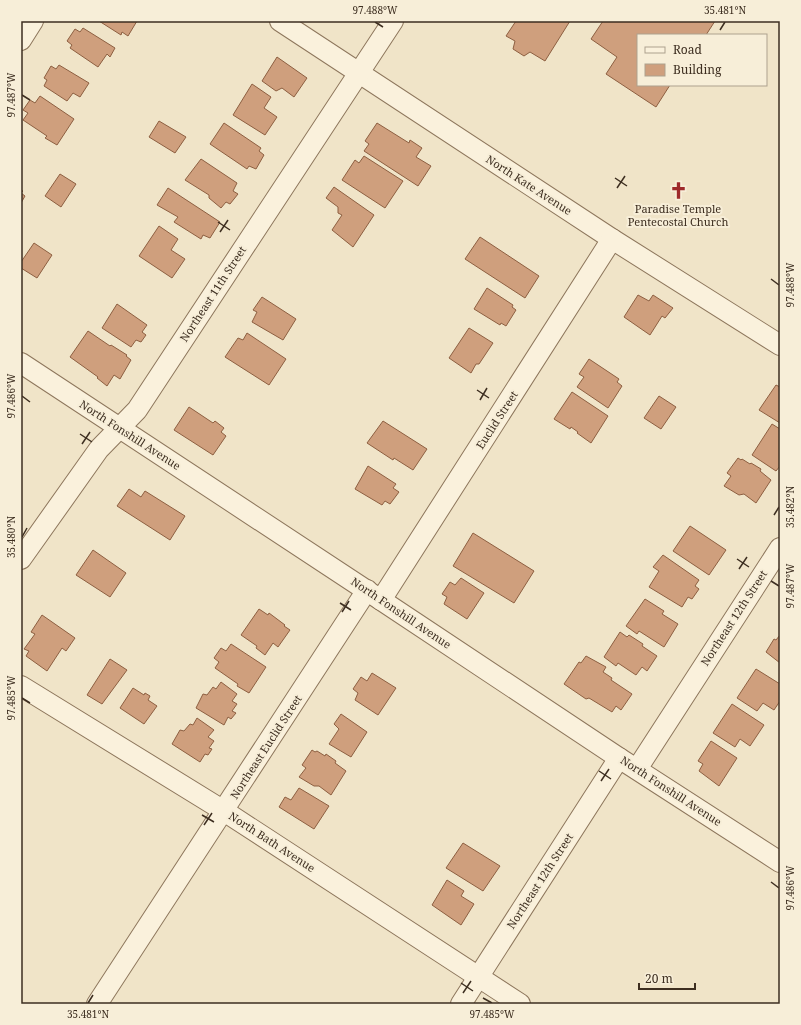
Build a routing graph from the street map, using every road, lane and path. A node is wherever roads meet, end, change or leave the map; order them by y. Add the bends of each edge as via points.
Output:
1 (33, 21) edge
2 (280, 21) edge
3 (393, 21) edge
4 (21, 40) edge
5 (359, 72) junction
6 (612, 240) junction
7 (780, 345) edge
8 (21, 364) edge
9 (120, 429) junction
10 (780, 548) edge
11 (21, 559) edge
12 (374, 595) junction
13 (21, 686) edge
14 (619, 758) junction
15 (636, 769) junction
16 (224, 811) junction
17 (780, 862) edge
18 (479, 977) junction
19 (97, 1004) edge
20 (461, 1004) edge
21 (520, 1004) edge

1 - 4 street
2 - 5 street, North Kate Avenue
3 - 5 street, Northeast 11th Street
5 - 6 street, North Kate Avenue
5 - 9 street, Northeast 11th Street via 137,410
6 - 7 street, North Kate Avenue
6 - 12 street, Euclid Street
8 - 9 street, North Fonshill Avenue
9 - 11 street, Northeast 11th Street via 99,449
9 - 12 street, North Fonshill Avenue
10 - 15 street, Northeast 12th Street
12 - 14 street, North Fonshill Avenue
12 - 16 street, Northeast Euclid Street
13 - 16 street, North Bath Avenue
14 - 15 street, North Fonshill Avenue
14 - 18 street, Northeast 12th Street
15 - 17 street, North Fonshill Avenue
16 - 18 street, North Bath Avenue
16 - 19 street, Northeast Euclid Street
18 - 20 street, Northeast 12th Street
18 - 21 street, North Bath Avenue

